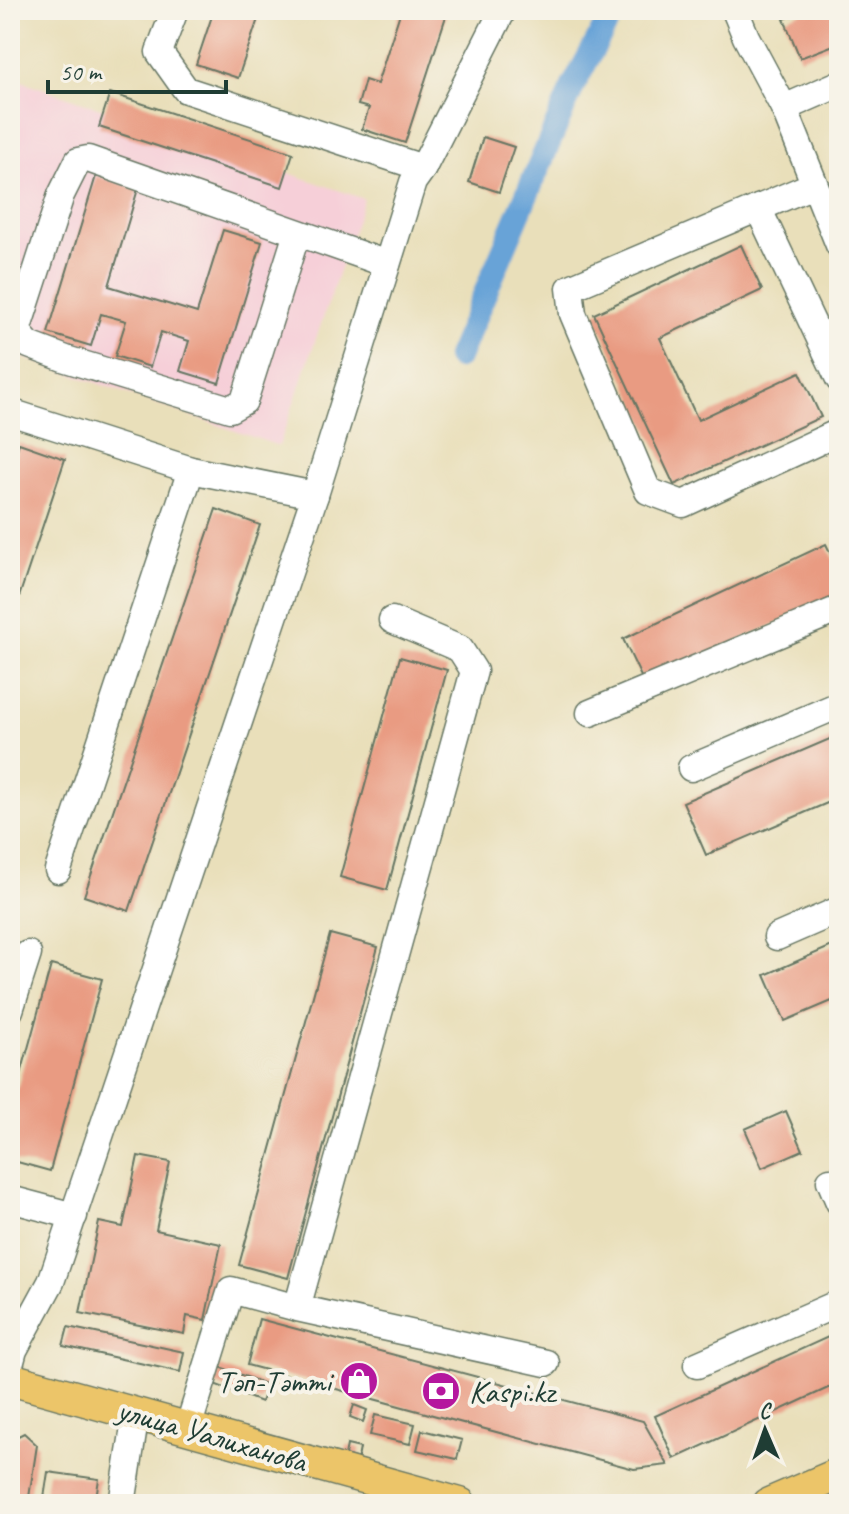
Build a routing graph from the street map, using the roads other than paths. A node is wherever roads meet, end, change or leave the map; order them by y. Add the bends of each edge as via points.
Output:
1 (175, 10) edge
2 (503, 10) edge
3 (735, 10) edge
4 (839, 84) edge
5 (784, 108) junction
6 (423, 168) junction
7 (813, 185) junction
8 (758, 208) junction
9 (297, 233) junction
10 (839, 245) edge
11 (387, 264) junction
12 (839, 379) edge
13 (10, 412) edge
14 (839, 432) edge
15 (191, 470) junction
16 (315, 495) junction
17 (839, 609) edge
18 (392, 620) dead end
19 (839, 705) edge
20 (590, 713) dead end
21 (691, 768) dead end
22 (58, 870) dead end
23 (839, 910) edge
24 (777, 937) dead end
25 (28, 954) dead end
26 (10, 1010) edge
27 (10, 1199) edge
28 (74, 1216) junction
29 (839, 1303) edge
30 (297, 1308) junction
31 (546, 1363) dead end
32 (10, 1365) edge
33 (697, 1365) dead end
34 (10, 1379) edge
35 (136, 1414) junction
36 (188, 1428) junction
37 (839, 1474) edge
38 (122, 1504) edge
39 (460, 1504) edge
40 (769, 1504) edge

1 - 6 lane via 159,52 186,90
2 - 6 lane
3 - 5 lane
4 - 5 lane
5 - 7 lane
6 - 11 lane via 413,182
7 - 8 lane
7 - 10 lane
8 - 12 lane
8 - 14 lane via 570,288 573,314 648,491 683,504
9 - 9 lane via 88,159 78,161 61,195 17,331 29,345 66,359 230,409 244,401
9 - 11 lane
11 - 16 lane
13 - 15 lane
15 - 16 lane
15 - 22 lane
16 - 28 lane
17 - 20 lane
18 - 30 lane via 460,649 474,671
19 - 21 lane
23 - 24 lane
25 - 26 lane
27 - 28 lane
28 - 32 lane via 51,1282
29 - 33 lane
30 - 31 lane
30 - 36 lane via 231,1290
34 - 35 main road, улица Уалиханова
35 - 36 main road, улица Уалиханова
35 - 38 lane
36 - 39 main road, улица Уалиханова
37 - 40 main road

